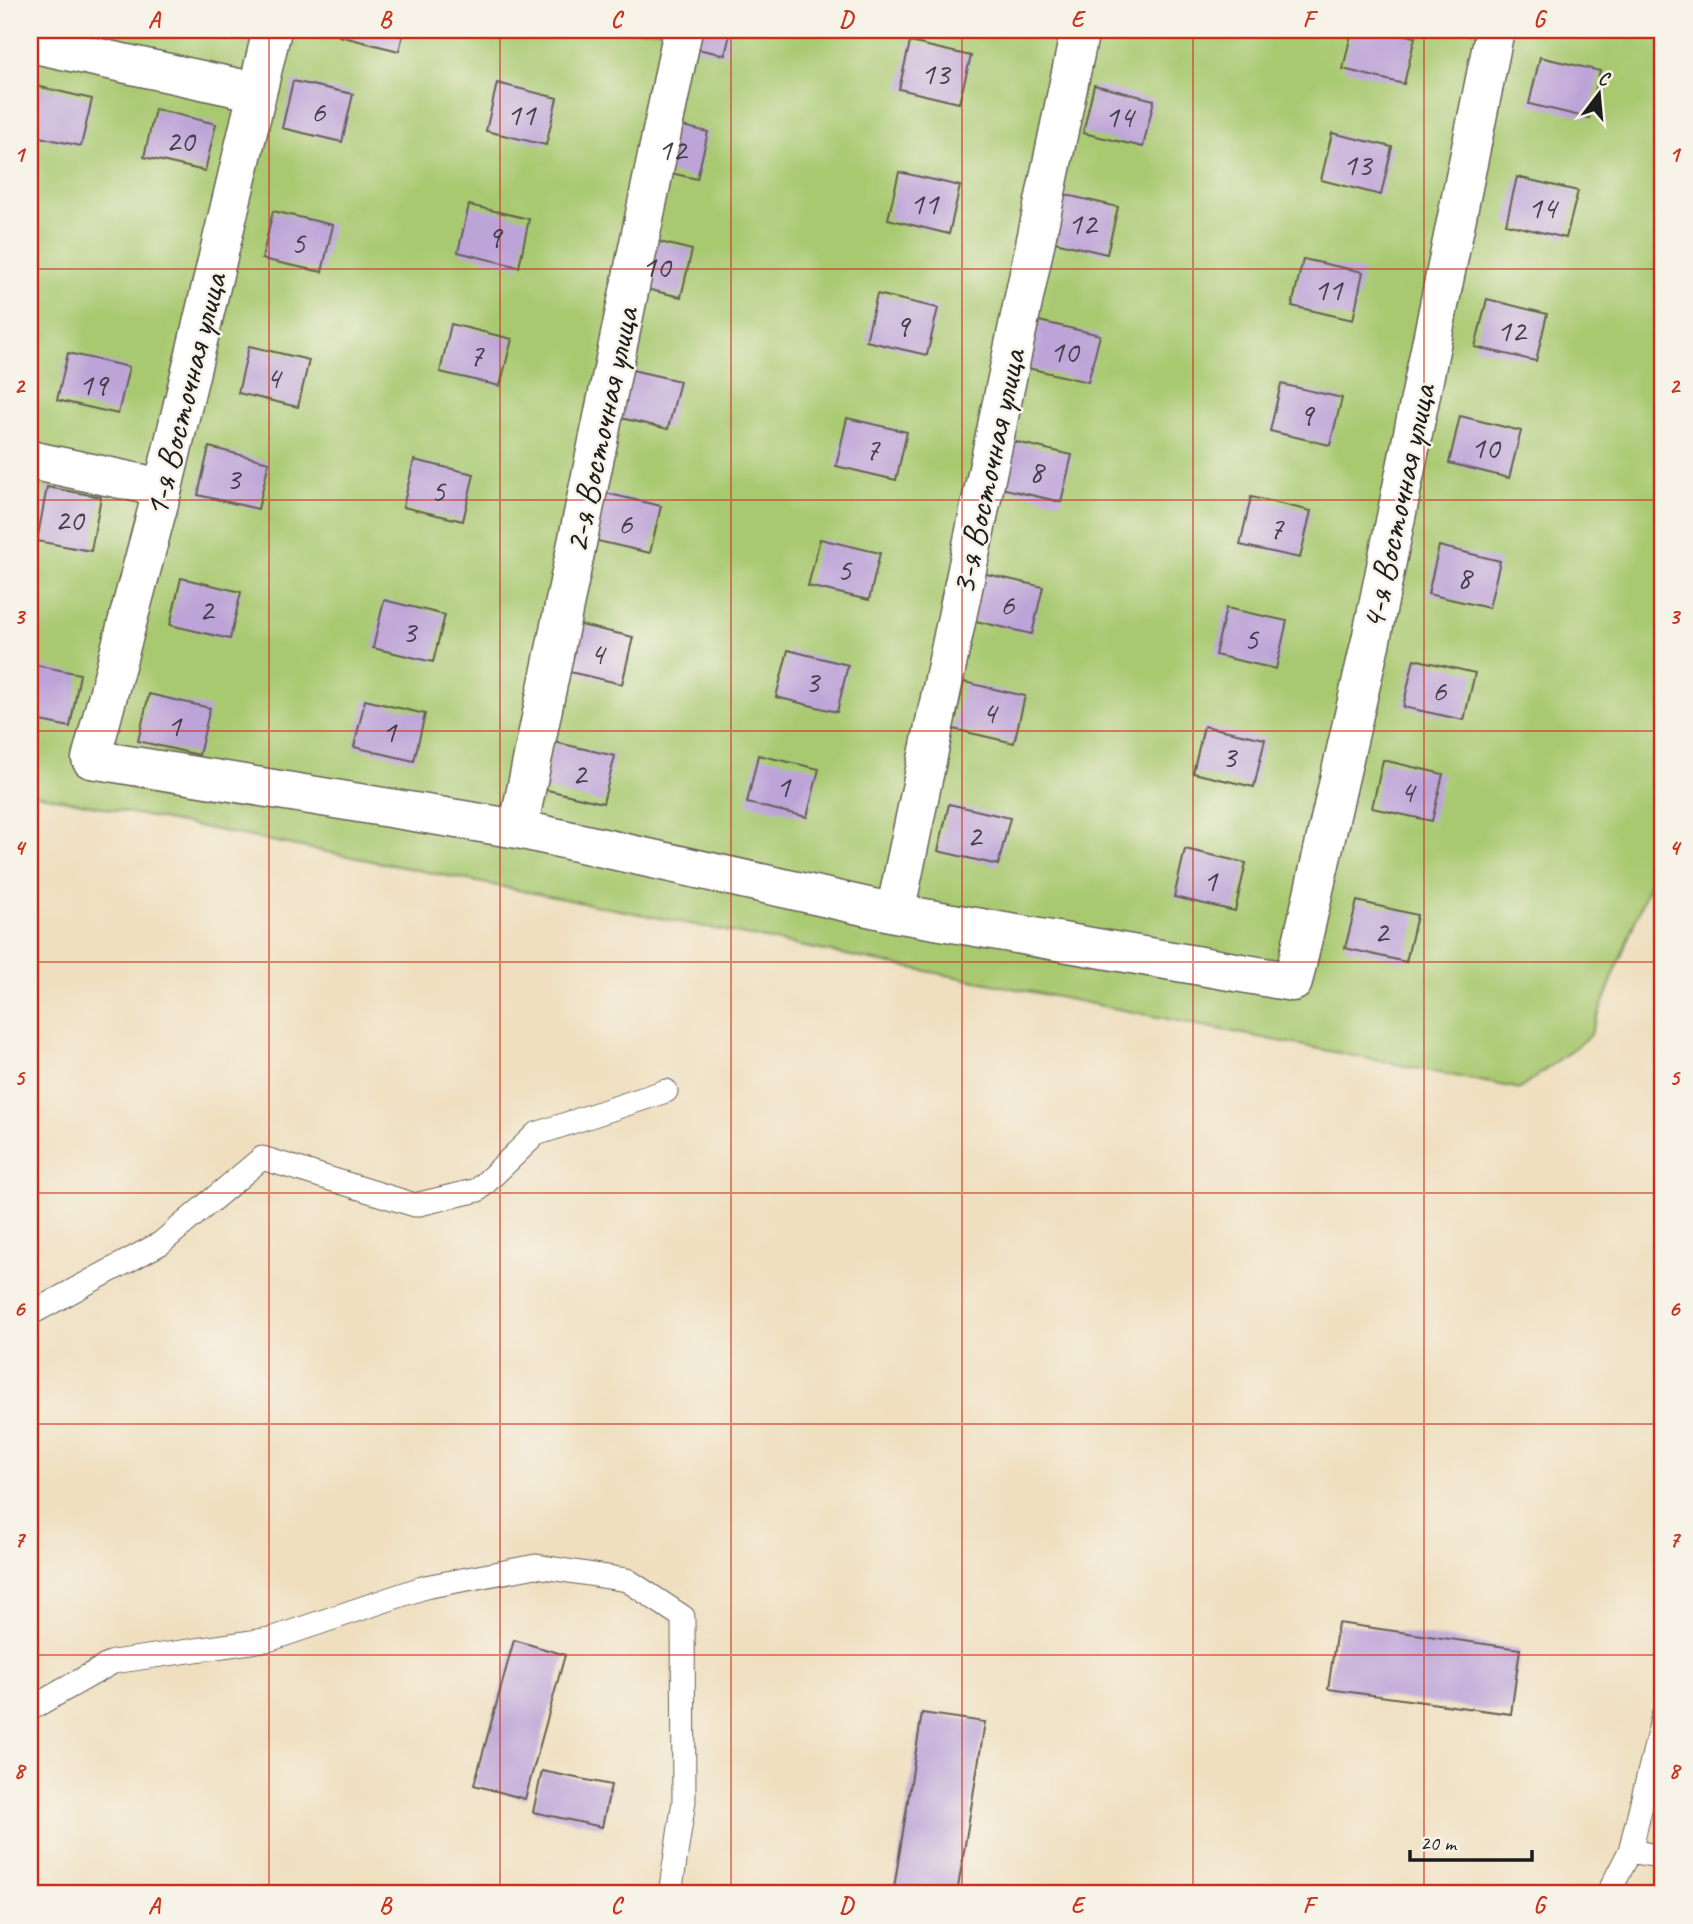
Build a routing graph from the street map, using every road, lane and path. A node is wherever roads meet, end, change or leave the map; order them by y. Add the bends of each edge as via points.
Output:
1 (272, 30) edge
2 (683, 30) edge
3 (1080, 30) edge
4 (1495, 30) edge
5 (30, 43) edge
6 (257, 93) junction
7 (30, 460) edge
8 (163, 488) junction
9 (518, 829) junction
10 (895, 913) junction
11 (666, 1091) dead end
12 (30, 1314) edge
13 (30, 1709) edge
14 (1663, 1716) edge
15 (1630, 1850) junction
16 (1663, 1857) edge
17 (670, 1894) edge
18 (1608, 1894) edge

1 - 6 street, 1-я Восточная улица
2 - 9 street, 2-я Восточная улица
3 - 10 street, 3-я Восточная улица
4 - 10 street, 4-я Восточная улица via 1371,640 1293,982
5 - 6 street
6 - 8 street, 1-я Восточная улица
7 - 8 street
8 - 9 street, 1-я Восточная улица via 91,759
9 - 10 street
11 - 12 lane via 536,1134 478,1190 415,1205 262,1158 161,1242
13 - 17 lane via 113,1661 271,1639 425,1587 536,1566 627,1580 682,1617 684,1801
14 - 15 lane
15 - 16 lane
15 - 18 lane

